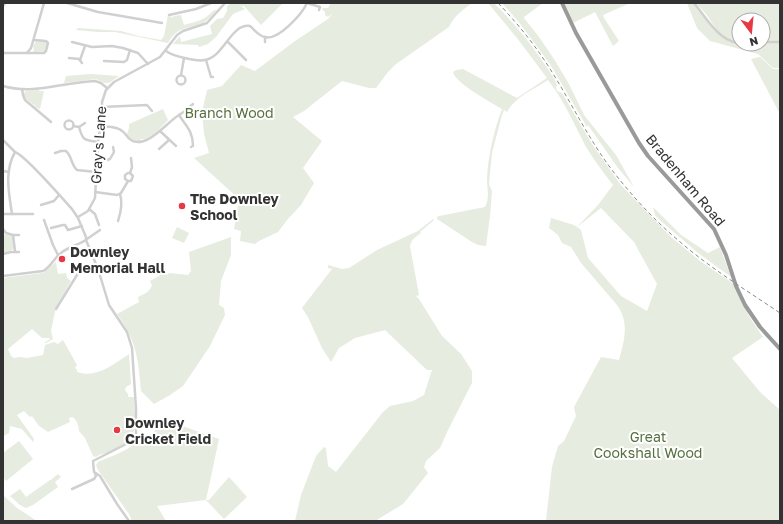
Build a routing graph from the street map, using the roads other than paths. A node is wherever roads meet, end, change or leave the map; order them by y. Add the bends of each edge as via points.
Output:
1 (5, 3) edge
2 (44, 3) edge
3 (67, 3) edge
4 (211, 3) edge
5 (307, 3) edge
6 (562, 3) edge
7 (694, 3) edge
8 (223, 4) edge
9 (3, 6) edge
10 (319, 10) dead end
11 (171, 15) dead end
12 (162, 24) dead end
13 (265, 37) junction
14 (34, 40) junction
15 (731, 41) edge
16 (72, 42) dead end
17 (228, 42) junction
18 (265, 42) dead end
19 (85, 46) junction
20 (130, 50) junction
21 (166, 51) junction
22 (3, 52) edge
23 (27, 52) junction
24 (241, 55) junction
25 (70, 58) dead end
26 (184, 58) junction
27 (238, 59) dead end
28 (80, 60) junction
29 (206, 60) junction
30 (246, 60) dead end
31 (104, 61) dead end
32 (82, 64) dead end
33 (148, 64) junction
34 (181, 76) dead end
35 (213, 76) dead end
36 (3, 86) edge
37 (107, 88) junction
38 (22, 89) junction
39 (193, 104) dead end
40 (102, 107) junction
41 (152, 111) dead end
42 (179, 115) junction
43 (51, 122) dead end
44 (85, 123) dead end
45 (73, 126) dead end
46 (100, 126) junction
47 (79, 127) junction
48 (160, 131) junction
49 (3, 140) edge
50 (169, 140) junction
51 (98, 142) junction
52 (176, 146) dead end
53 (193, 146) dead end
54 (113, 147) dead end
55 (159, 149) dead end
56 (15, 152) junction
57 (55, 153) dead end
58 (131, 158) dead end
59 (96, 160) junction
60 (3, 171) edge
61 (9, 172) junction
62 (96, 172) junction
63 (130, 173) junction
64 (128, 181) junction
65 (95, 192) junction
66 (120, 194) junction
67 (59, 195) junction
68 (43, 205) dead end
69 (90, 209) junction
70 (3, 214) edge
71 (12, 214) junction
72 (33, 214) dead end
73 (78, 218) junction
74 (44, 220) dead end
75 (118, 221) dead end
76 (99, 225) dead end
77 (82, 226) junction
78 (51, 228) dead end
79 (3, 230) edge
80 (100, 230) dead end
81 (13, 235) junction
82 (19, 235) dead end
83 (86, 239) junction
84 (3, 254) edge
85 (58, 255) junction
86 (96, 264) junction
87 (3, 276) edge
88 (56, 310) dead end
89 (780, 349) edge
90 (94, 472) junction
91 (72, 489) dead end
92 (129, 521) edge

1 - 9 street
2 - 14 street
3 - 12 street via 98,12
4 - 11 street
5 - 10 street via 320,7
5 - 13 street via 301,14 282,31 273,37
6 - 89 highway, Bradenham Road via 576,33 639,143 714,229 745,305
7 - 15 street via 719,34
8 - 21 street, Gray's Lane via 207,23 180,33 172,40
13 - 17 street via 260,36 250,26 245,26 237,29
13 - 18 street
14 - 23 street via 32,48
14 - 23 street via 46,41 46,51
16 - 19 street
17 - 24 street
17 - 29 street via 217,54
19 - 20 street
19 - 28 street
20 - 31 street via 126,61
20 - 33 street via 142,56
21 - 26 street
21 - 33 street, Gray's Lane
22 - 23 street
24 - 27 street
24 - 30 street
25 - 28 street
26 - 29 street
26 - 34 street
28 - 32 street
29 - 35 street via 211,77
33 - 37 street, Gray's Lane
36 - 38 street
37 - 38 street via 95,81 41,89
37 - 40 street, Gray's Lane via 103,95
38 - 43 street via 25,100
39 - 42 street
40 - 41 street via 147,105
40 - 46 street, Gray's Lane
42 - 48 street
42 - 53 street via 191,128
44 - 47 street
45 - 47 street
46 - 48 street via 120,129 130,140 136,142 148,139
46 - 51 street, Gray's Lane
47 - 51 street via 83,139
48 - 50 street
49 - 56 street
50 - 52 street
50 - 55 street
51 - 59 street, Gray's Lane
54 - 59 street via 114,152 110,159
56 - 61 street
56 - 67 street
57 - 62 street via 66,151 77,170
58 - 63 street
59 - 62 street, Gray's Lane
60 - 61 street
61 - 71 street
62 - 65 street, Gray's Lane
63 - 64 street via 125,175
63 - 64 street via 133,179
64 - 66 street
65 - 66 street
65 - 69 street, Gray's Lane
66 - 75 street via 121,208
67 - 68 street via 54,201
67 - 73 street
69 - 73 street
69 - 76 street
70 - 71 street
71 - 72 street
73 - 77 street
74 - 85 street
77 - 78 street via 70,230 65,225
77 - 83 street
79 - 81 street
80 - 83 street
81 - 82 street
81 - 84 street via 17,251
83 - 85 street
83 - 86 street
85 - 87 street via 43,272
86 - 88 street via 77,275
86 - 90 street via 109,305 127,332 131,345 136,412 135,438 93,460
90 - 91 street via 94,479
90 - 92 street via 100,476

